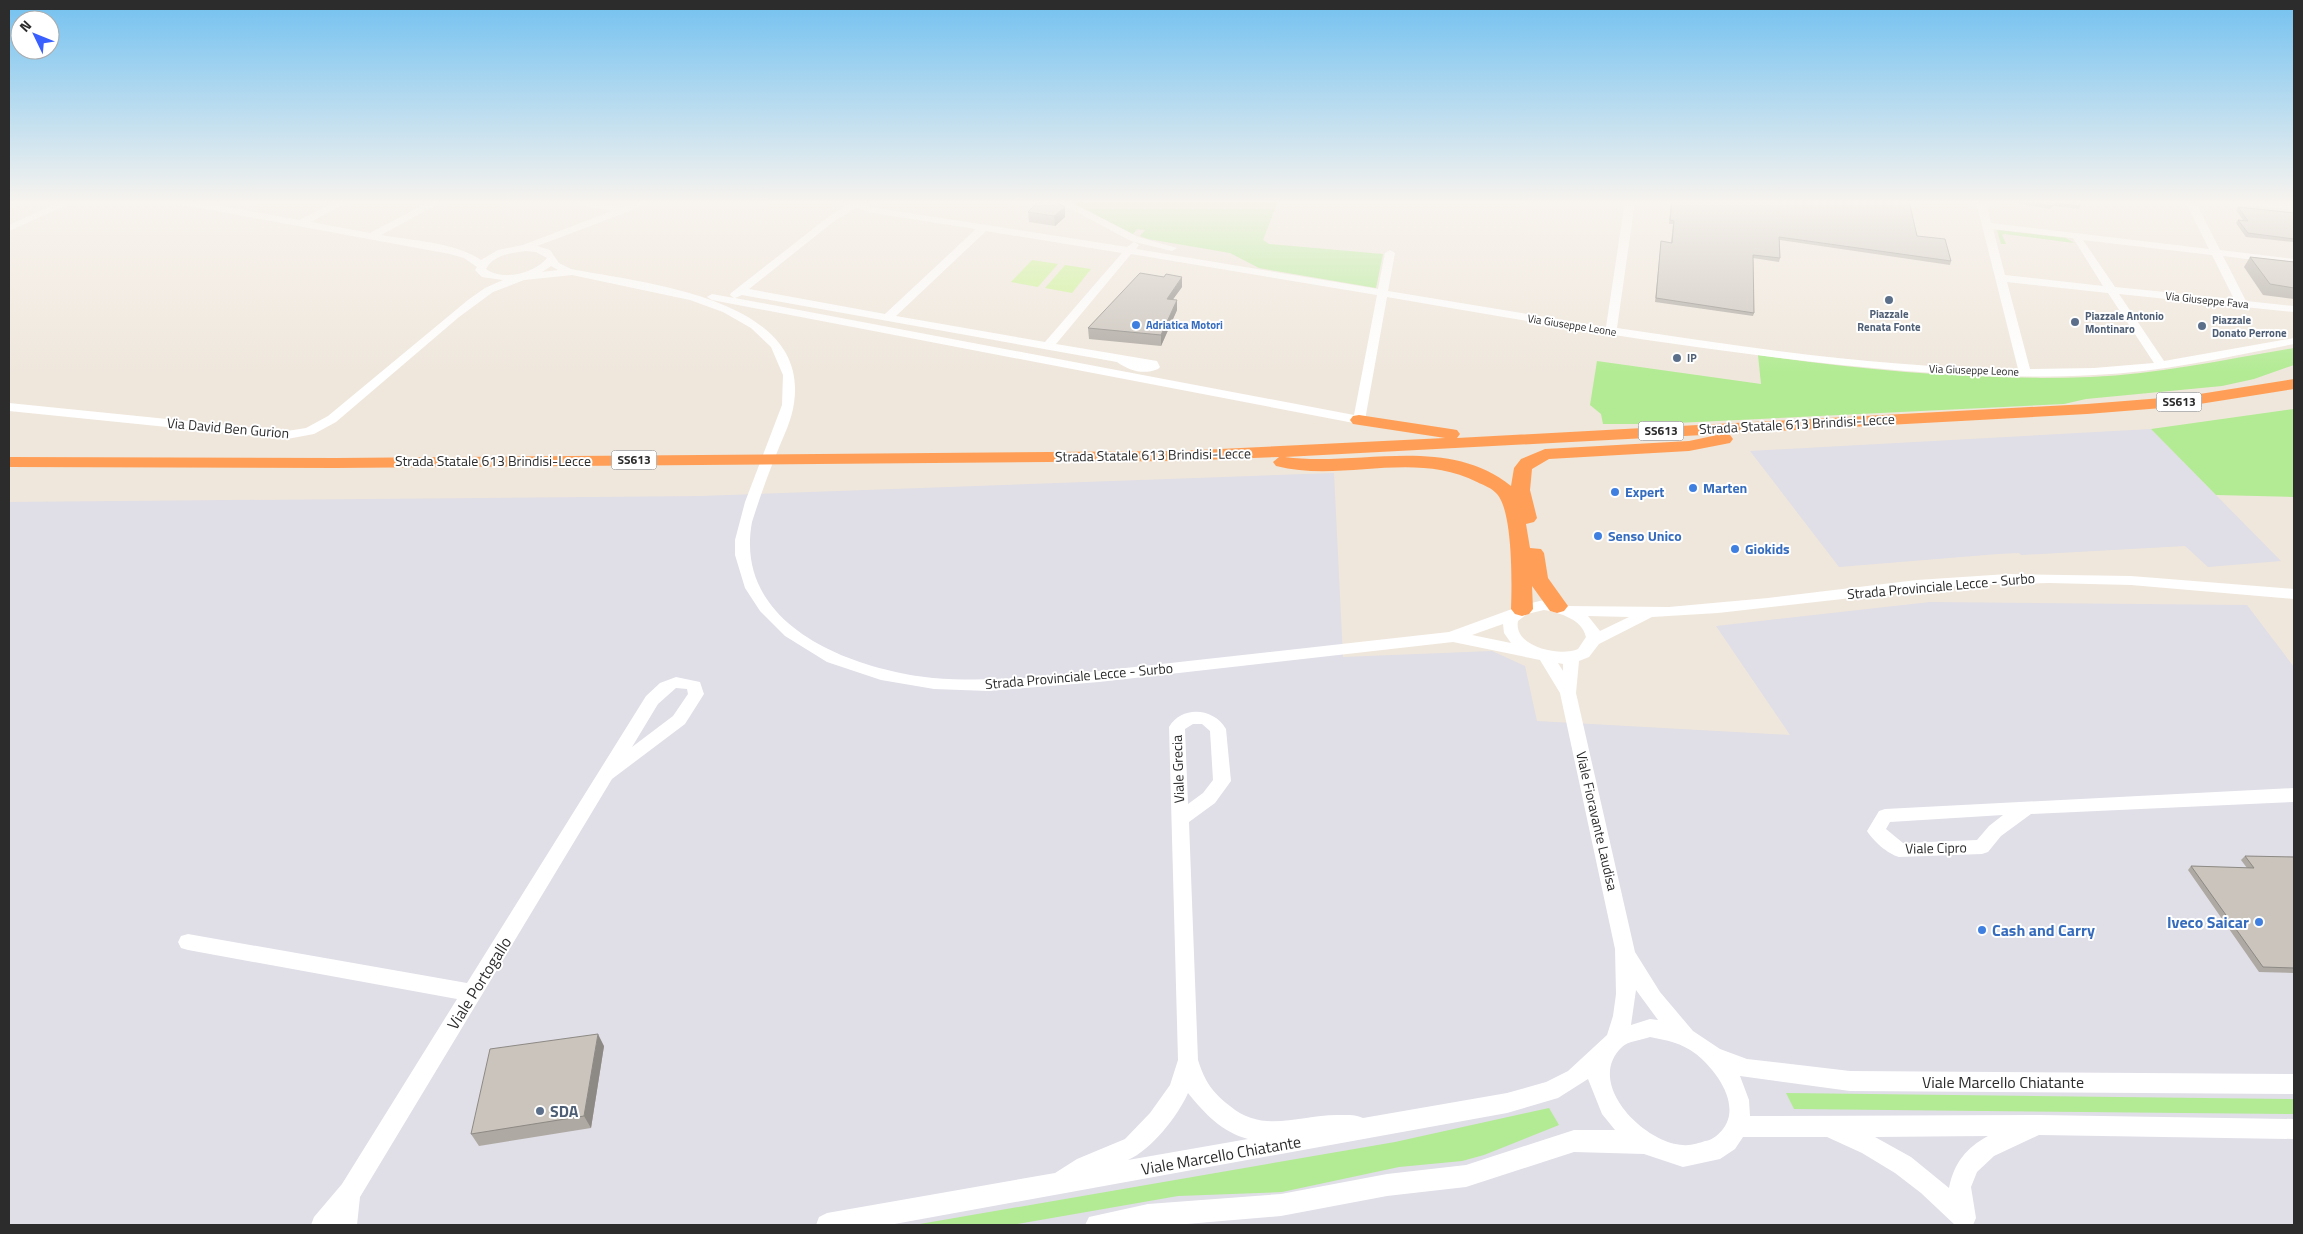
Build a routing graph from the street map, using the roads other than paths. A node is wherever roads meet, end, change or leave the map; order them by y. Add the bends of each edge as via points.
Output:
1 (551, 258) joint
2 (468, 259) edge
3 (490, 259) edge
4 (552, 259) edge
5 (781, 259) edge
6 (951, 259) edge
7 (1122, 259) edge
8 (1177, 259) edge
9 (1227, 259) edge
10 (1389, 259) edge
11 (1622, 259) edge
12 (1995, 259) edge
13 (2091, 259) edge
14 (2219, 259) edge
15 (2264, 259) edge
16 (2294, 262) edge
17 (480, 267) junction
18 (1244, 269) junction
19 (579, 274) junction
20 (521, 276) junction
21 (2000, 278) junction
22 (2111, 290) junction
23 (740, 291) junction
24 (1383, 293) junction
25 (728, 300) junction
26 (2242, 304) junction
27 (464, 307) junction
28 (2294, 309) edge
29 (890, 316) junction
30 (1611, 332) junction
31 (2294, 341) edge
32 (1049, 345) junction
33 (1121, 359) dead end
34 (2161, 365) junction
35 (2025, 372) junction
36 (2294, 372) edge
37 (2294, 384) edge
38 (2289, 398) edge
39 (9, 407) edge
40 (2087, 409) junction
41 (1359, 420) junction
42 (1638, 433) junction
43 (1724, 439) junction
44 (9, 462) edge
45 (1277, 462) junction
46 (9, 473) edge
47 (2294, 594) edge
48 (1563, 608) junction
49 (1518, 612) junction
50 (1649, 614) junction
51 (1451, 637) junction
52 (1593, 640) junction
53 (1540, 654) junction
54 (1572, 657) junction
55 (1568, 693) junction
56 (608, 774) junction
57 (2294, 794) edge
58 (2026, 807) junction
59 (1180, 819) junction
60 (188, 942) dead end
61 (1625, 949) junction
62 (472, 993) junction
63 (1690, 1039) junction
64 (1609, 1045) junction
65 (1714, 1056) junction
66 (1188, 1060) junction
67 (2294, 1084) edge
68 (1392, 1125) junction
69 (2039, 1125) junction
70 (1828, 1126) junction
71 (1738, 1127) junction
72 (2294, 1129) edge
73 (1645, 1143) junction
74 (1054, 1185) junction
75 (350, 1192) junction
76 (1966, 1222) edge
77 (322, 1225) edge
78 (346, 1225) edge
79 (827, 1225) edge
80 (1097, 1225) edge

1 - 19 street via 560,268
1 - 20 street, Via David Ben Gurion via 541,270
2 - 17 street
3 - 17 street
4 - 25 street via 572,268 675,286
5 - 23 street
6 - 29 street
7 - 32 street
8 - 18 street, Via Giuseppe Leone
9 - 18 street
10 - 24 street
11 - 30 street
12 - 21 street
13 - 22 street
14 - 26 street
15 - 16 street
17 - 20 street via 489,277
17 - 27 street, Via David Ben Gurion via 476,292
18 - 24 street, Via Giuseppe Leone
19 - 20 street
19 - 51 street, Strada Provinciale Lecce - Surbo via 701,299 760,330 782,356 790,386 788,405 749,510 741,553 757,598 774,620 830,657 900,679 941,684 1027,683
20 - 27 street, Via David Ben Gurion via 490,290
21 - 22 street, Via Giuseppe Fava
21 - 35 street
22 - 26 street, Via Giuseppe Fava
22 - 34 street
23 - 25 street
23 - 29 street
24 - 30 street, Via Giuseppe Leone
24 - 41 street
25 - 41 street
26 - 28 street, Via Giuseppe Fava
27 - 39 street, Via David Ben Gurion via 332,419 310,431 287,435
29 - 32 street
30 - 35 street, Via Giuseppe Leone via 1836,362
31 - 34 street, Via Giuseppe Leone
32 - 33 street
34 - 35 street, Via Giuseppe Leone via 2095,372
36 - 40 highway via 2230,390
37 - 40 highway, Strada Statale 613 Brindisi-Lecce / SS613 via 2187,401
38 - 43 highway, Strada Statale 613 Brindisi-Lecce / SS613 via 2131,416
40 - 42 highway, Strada Statale 613 Brindisi-Lecce / SS613
41 - 42 highway via 1461,435 1615,430
42 - 44 highway, Strada Statale 613 Brindisi-Lecce / SS613 via 1178,456
43 - 45 highway, Strada Statale 613 Brindisi-Lecce / SS613
43 - 48 highway via 1689,446 1545,454 1527,463 1521,474 1520,492 1538,580
45 - 46 highway, Strada Statale 613 Brindisi-Lecce / SS613 via 1182,466
45 - 49 highway via 1321,466 1429,462 1457,465 1480,475 1504,490 1515,513 1523,583
47 - 50 street, Strada Provinciale Lecce - Surbo via 2202,584 2049,577 1907,586
48 - 49 street via 1532,606
48 - 50 street, Strada Provinciale Lecce - Surbo
48 - 52 street via 1587,623
49 - 51 street, Strada Provinciale Lecce - Surbo
49 - 53 street via 1511,622 1515,638
50 - 52 street, Strada Provinciale Lecce - Surbo
51 - 53 street, Strada Provinciale Lecce - Surbo
52 - 54 street via 1589,648
53 - 54 street
53 - 55 street, Viale Fioravante Laudisa
54 - 55 street, Viale Fioravante Laudisa
55 - 61 street, Viale Fioravante Laudisa
56 - 56 street, Viale Portogallo via 679,720 696,694 694,686 687,682 663,687
56 - 62 street, Viale Portogallo
57 - 58 street, Viale Cipro
58 - 58 street, Viale Cipro via 1885,816 1876,831 1899,850 1982,847 1995,831
59 - 59 street, Viale Grecia via 1209,798 1222,780 1218,729 1206,718 1189,718 1177,728
59 - 66 street, Viale Grecia
60 - 62 street
61 - 63 street, Viale Fioravante Laudisa via 1644,988 1664,1016
61 - 64 street, Viale Fioravante Laudisa via 1628,988 1624,1018
62 - 75 street, Viale Portogallo
63 - 64 street, Viale Marcello Chiatante via 1650,1028 1632,1030
63 - 65 street, Viale Marcello Chiatante
64 - 68 street, Viale Marcello Chiatante via 1575,1078 1550,1091 1507,1103
64 - 73 street via 1598,1071 1600,1090 1610,1110 1625,1128
65 - 67 street, Viale Marcello Chiatante via 1747,1069 1850,1081
65 - 71 street, Viale Marcello Chiatante via 1728,1072 1737,1091 1741,1110
66 - 68 street, Viale Grecia via 1196,1086 1236,1125 1266,1133 1324,1125
66 - 74 street, Viale Grecia via 1178,1090 1158,1120 1133,1147 1085,1167
68 - 74 street, Viale Marcello Chiatante
69 - 70 street
69 - 72 street
69 - 76 street via 1984,1148 1968,1163 1960,1187
70 - 71 street
70 - 76 street via 1867,1143 1924,1180
71 - 73 street via 1728,1142 1711,1152 1691,1156 1668,1153
73 - 80 street via 1574,1141 1466,1176 1388,1185 1281,1206 1148,1216
74 - 79 street, Viale Marcello Chiatante
75 - 77 street, Viale Portogallo
75 - 78 street, Viale Portogallo

